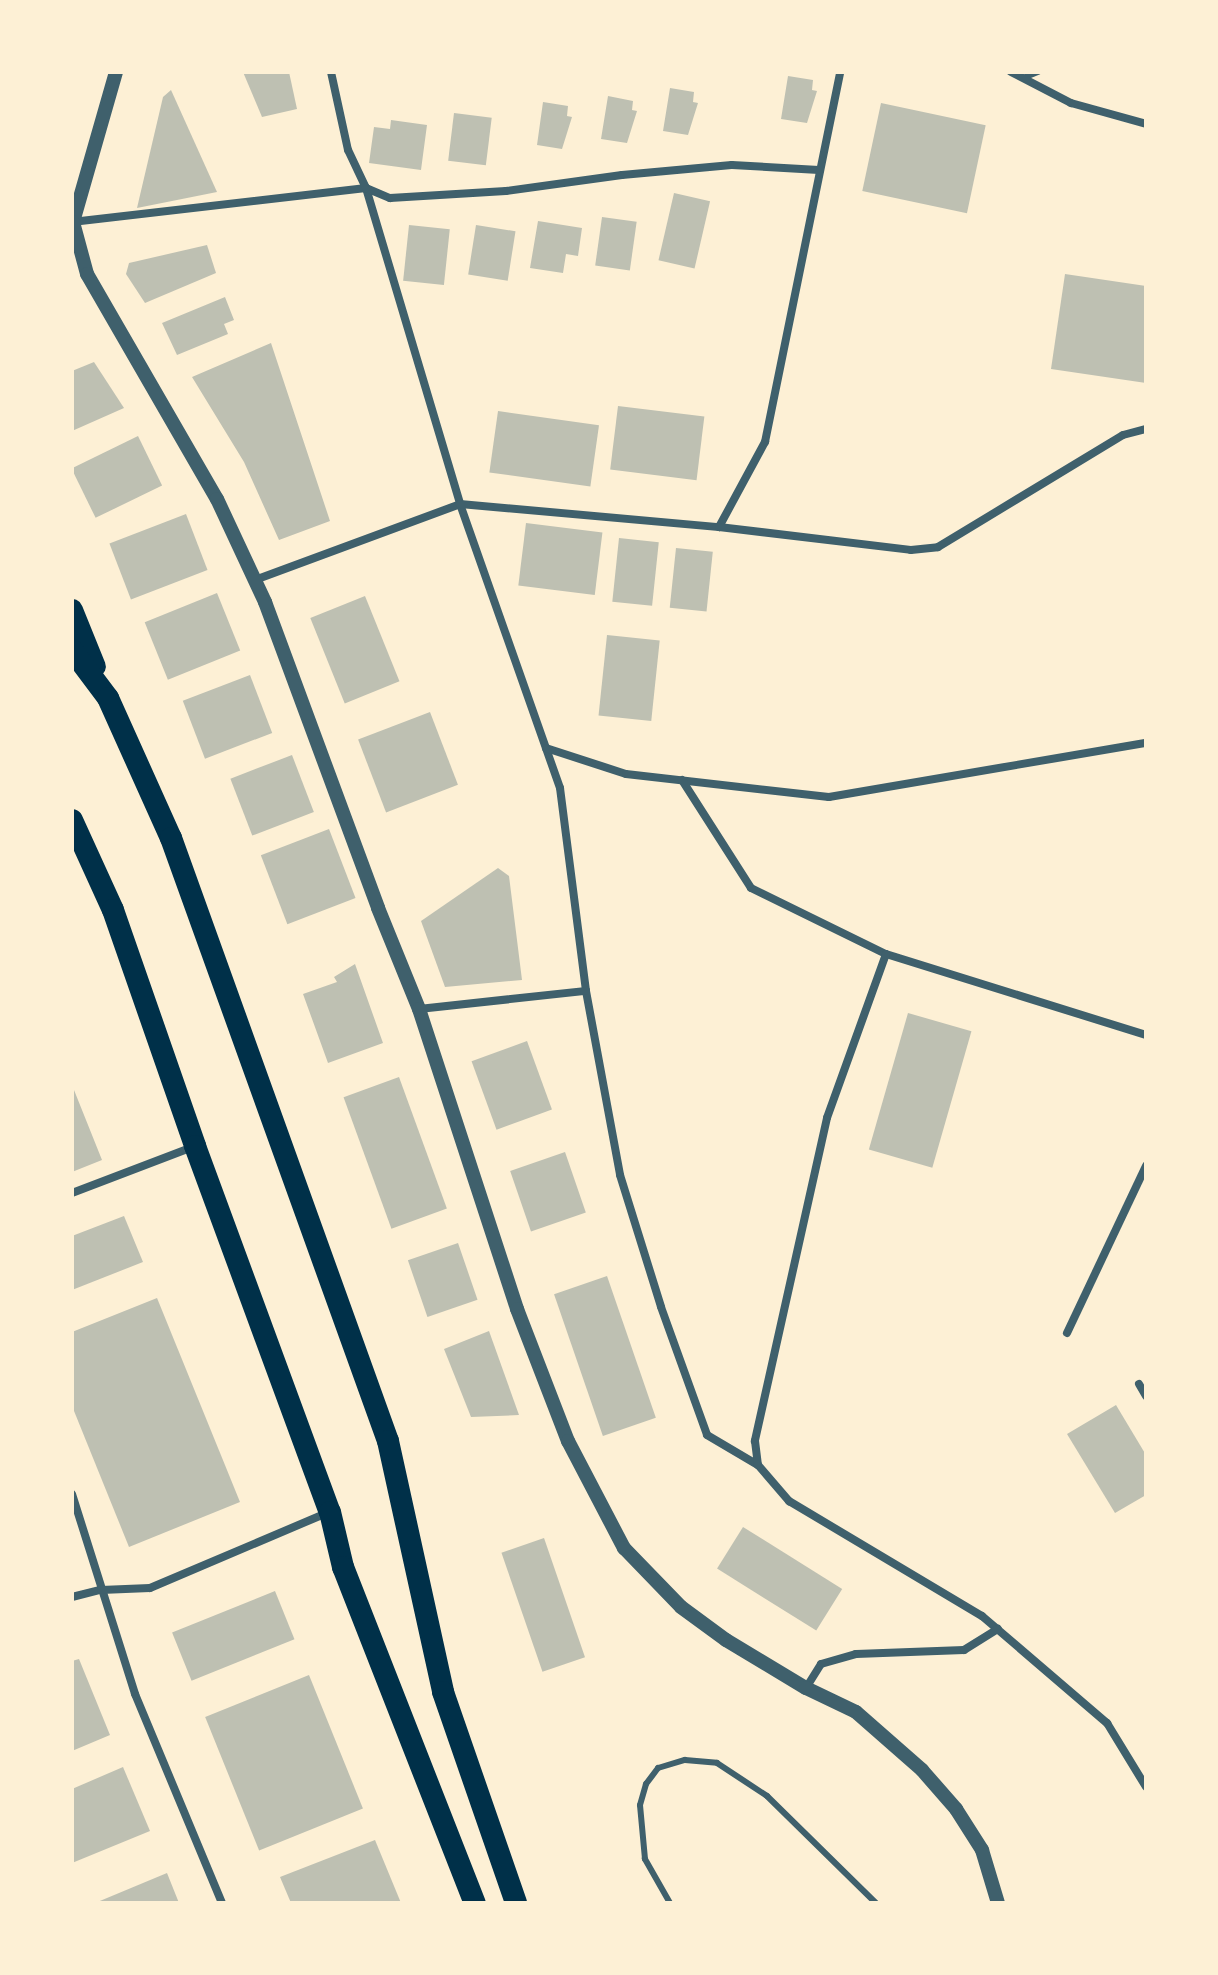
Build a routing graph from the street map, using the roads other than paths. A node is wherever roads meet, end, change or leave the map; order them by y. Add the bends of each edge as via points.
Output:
1 (116, 72) edge
2 (331, 72) edge
3 (840, 72) edge
4 (1011, 72) edge
5 (1038, 72) edge
6 (1021, 79) junction
7 (1146, 124) edge
8 (819, 170) junction
9 (366, 188) junction
10 (72, 222) edge
11 (1146, 429) edge
12 (460, 504) junction
13 (719, 527) junction
14 (255, 580) junction
15 (72, 610) edge
16 (72, 650) edge
17 (108, 698) junction
18 (1146, 743) edge
19 (546, 748) junction
20 (682, 780) junction
21 (72, 820) edge
22 (886, 954) junction
23 (586, 991) junction
24 (419, 1009) junction
25 (1146, 1035) edge
26 (195, 1146) junction
27 (1146, 1166) edge
28 (72, 1193) edge
29 (1067, 1333) dead end
30 (1139, 1384) dead end
31 (1146, 1396) edge
32 (758, 1465) junction
33 (72, 1494) edge
34 (330, 1512) junction
35 (101, 1590) junction
36 (72, 1597) edge
37 (998, 1629) junction
38 (806, 1688) junction
39 (1146, 1787) edge
40 (222, 1903) edge
41 (475, 1903) edge
42 (516, 1903) edge
43 (670, 1903) edge
44 (876, 1903) edge
45 (998, 1903) edge

1 - 10 street
2 - 9 street via 348,150
3 - 8 street
4 - 6 street
5 - 6 lane
6 - 7 street via 1071,103
8 - 9 street via 732,165 506,191 390,198
8 - 13 street via 765,442
9 - 10 street
9 - 12 street
10 - 14 street via 87,274 217,499
11 - 13 street via 1123,435 938,547 911,550
12 - 13 street
12 - 14 street
12 - 19 street
14 - 24 street
15 - 17 highway
16 - 17 highway
17 - 42 highway via 171,838 388,1441 443,1692
18 - 20 street via 829,797
19 - 20 street via 626,774
19 - 23 street via 560,788
20 - 22 street via 751,888
21 - 26 highway via 113,910
22 - 25 street
22 - 32 street via 827,1118 755,1441
23 - 24 street
23 - 32 street via 620,1175 707,1435
24 - 38 street via 523,1324 568,1441 624,1548 681,1607
26 - 28 street
26 - 34 highway
27 - 29 street
30 - 31 street
32 - 37 street via 789,1501
33 - 35 street
34 - 35 street via 150,1588
34 - 41 highway via 343,1567
35 - 36 street
35 - 40 street via 135,1694
37 - 38 street via 964,1650 856,1654 821,1664
37 - 39 street via 1107,1723
38 - 45 street via 856,1712 922,1770 982,1850
43 - 44 lane via 645,1859 640,1805 658,1768 685,1760 717,1763 767,1796

